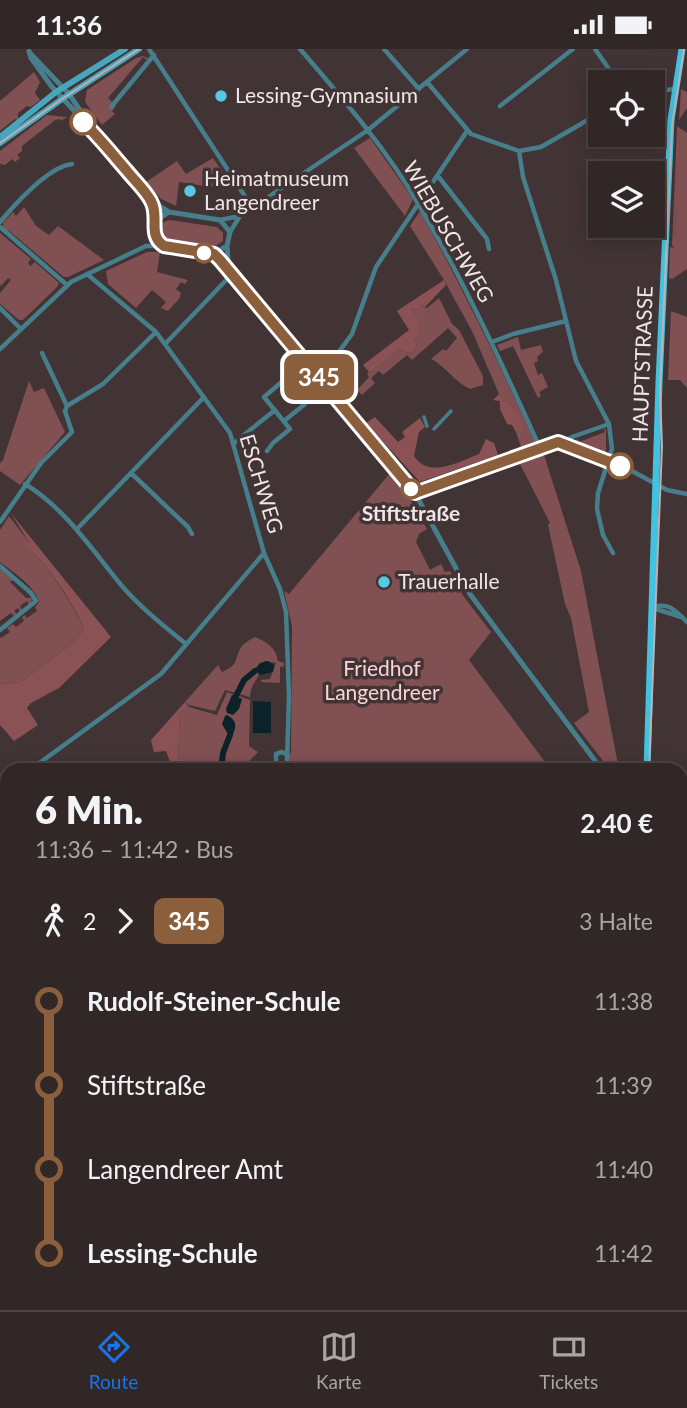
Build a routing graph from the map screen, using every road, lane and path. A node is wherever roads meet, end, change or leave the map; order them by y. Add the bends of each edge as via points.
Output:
1 (125, 49) edge
2 (139, 49) edge
3 (149, 49) edge
4 (300, 49) edge
5 (384, 49) edge
6 (467, 49) edge
7 (573, 49) edge
8 (595, 49) edge
9 (682, 49) edge
10 (28, 50) edge
11 (154, 55) junction
12 (610, 70) edge
13 (427, 82) junction
14 (64, 87) junction
15 (419, 89) junction
16 (674, 89) junction
17 (665, 90) edge
18 (56, 92) junction
19 (69, 94) junction
20 (62, 99) junction
21 (500, 106) dead end
22 (111, 107) dead end
23 (588, 120) edge
24 (368, 130) junction
25 (467, 131) junction
26 (95, 133) junction
27 (0, 137) edge
28 (0, 143) edge
29 (519, 151) junction
30 (72, 164) dead end
31 (438, 176) junction
32 (151, 201) junction
33 (419, 204) junction
34 (252, 208) junction
35 (169, 212) junction
36 (240, 216) junction
37 (156, 220) junction
38 (220, 220) junction
39 (0, 224) edge
40 (230, 232) junction
41 (154, 236) junction
42 (146, 246) junction
43 (164, 246) junction
44 (227, 246) junction
45 (489, 249) dead end
46 (214, 254) junction
47 (233, 273) junction
48 (87, 274) junction
49 (67, 285) junction
50 (0, 308) edge
51 (566, 321) junction
52 (21, 329) junction
53 (156, 332) junction
54 (3, 342) edge
55 (492, 342) junction
56 (165, 344) junction
57 (0, 349) edge
58 (43, 353) dead end
59 (316, 373) junction
60 (284, 380) dead end
61 (204, 397) junction
62 (305, 404) dead end
63 (66, 406) junction
64 (275, 410) junction
65 (451, 411) dead end
66 (424, 417) dead end
67 (284, 421) junction
68 (609, 424) junction
69 (427, 426) dead end
70 (434, 429) dead end
71 (234, 443) junction
72 (563, 443) junction
73 (540, 448) junction
74 (267, 451) dead end
75 (609, 461) junction
76 (131, 473) junction
77 (25, 484) junction
78 (657, 485) junction
79 (415, 493) junction
80 (687, 494) edge
81 (0, 522) edge
82 (76, 529) junction
83 (192, 534) dead end
84 (264, 552) junction
85 (613, 552) dead end
86 (0, 566) edge
87 (653, 607) junction
88 (685, 620) edge
89 (0, 630) edge
90 (186, 644) junction
91 (286, 754) junction
92 (40, 763) edge
93 (277, 763) edge
94 (286, 763) edge
95 (598, 763) edge
96 (647, 763) edge

1 - 14 main road
2 - 19 main road
3 - 11 street
4 - 24 street, WIEBUSCHWEG
5 - 15 street
6 - 13 street
7 - 21 street
8 - 12 street
9 - 16 main road, HAUPTSTRASSE via 681,74
10 - 14 street
10 - 18 street
11 - 22 street
11 - 34 street
13 - 15 street
13 - 25 street
14 - 18 main road
14 - 19 street
15 - 24 street
16 - 17 street
16 - 78 main road, HAUPTSTRASSE
18 - 20 street
18 - 27 main road
19 - 20 main road
19 - 26 street
20 - 26 street
20 - 28 main road
23 - 29 street via 541,147
24 - 33 street, WIEBUSCHWEG
24 - 34 street
25 - 29 street
25 - 31 street
26 - 32 street
29 - 51 street
30 - 39 street via 62,165 31,190
31 - 33 street
31 - 45 street via 487,239
32 - 35 street
32 - 37 street
33 - 55 street, WIEBUSCHWEG
33 - 59 street via 376,267 352,334
34 - 36 street
35 - 37 street
35 - 38 street
36 - 38 street
36 - 40 street
37 - 41 street
38 - 40 street
39 - 49 street
40 - 44 street
41 - 42 street
41 - 43 street
42 - 43 street
42 - 48 street
43 - 46 street
44 - 46 street
44 - 47 street
46 - 47 street
47 - 56 street
47 - 59 street
48 - 49 street
48 - 53 street, ESCHWEG
49 - 52 street
50 - 52 street
51 - 55 street
51 - 68 street via 579,368
52 - 54 street
53 - 56 street, ESCHWEG
53 - 63 street via 103,384
54 - 57 street
55 - 73 street, WIEBUSCHWEG
56 - 61 street, ESCHWEG
58 - 63 street
59 - 79 street
60 - 64 street via 264,397
61 - 71 street, ESCHWEG
61 - 76 street
62 - 67 street
63 - 77 street via 72,432
64 - 67 street
64 - 71 street
65 - 70 street
66 - 69 street
67 - 74 street via 290,429
68 - 72 street
68 - 75 street
71 - 84 street, ESCHWEG
72 - 73 street
72 - 75 street
73 - 79 street
75 - 78 street
75 - 85 street via 597,509
76 - 82 street
76 - 83 street
77 - 81 street
77 - 82 street
78 - 80 street
78 - 87 main road, HAUPTSTRASSE
79 - 95 street via 470,594
82 - 90 street via 140,605
84 - 90 street
84 - 91 street, ESCHWEG via 280,589 288,627
86 - 89 street via 36,601
87 - 88 street
87 - 96 main road, HAUPTSTRASSE
90 - 92 street via 161,674
91 - 93 street, ESCHWEG via 278,753 274,759
91 - 94 street, ESCHWEG

